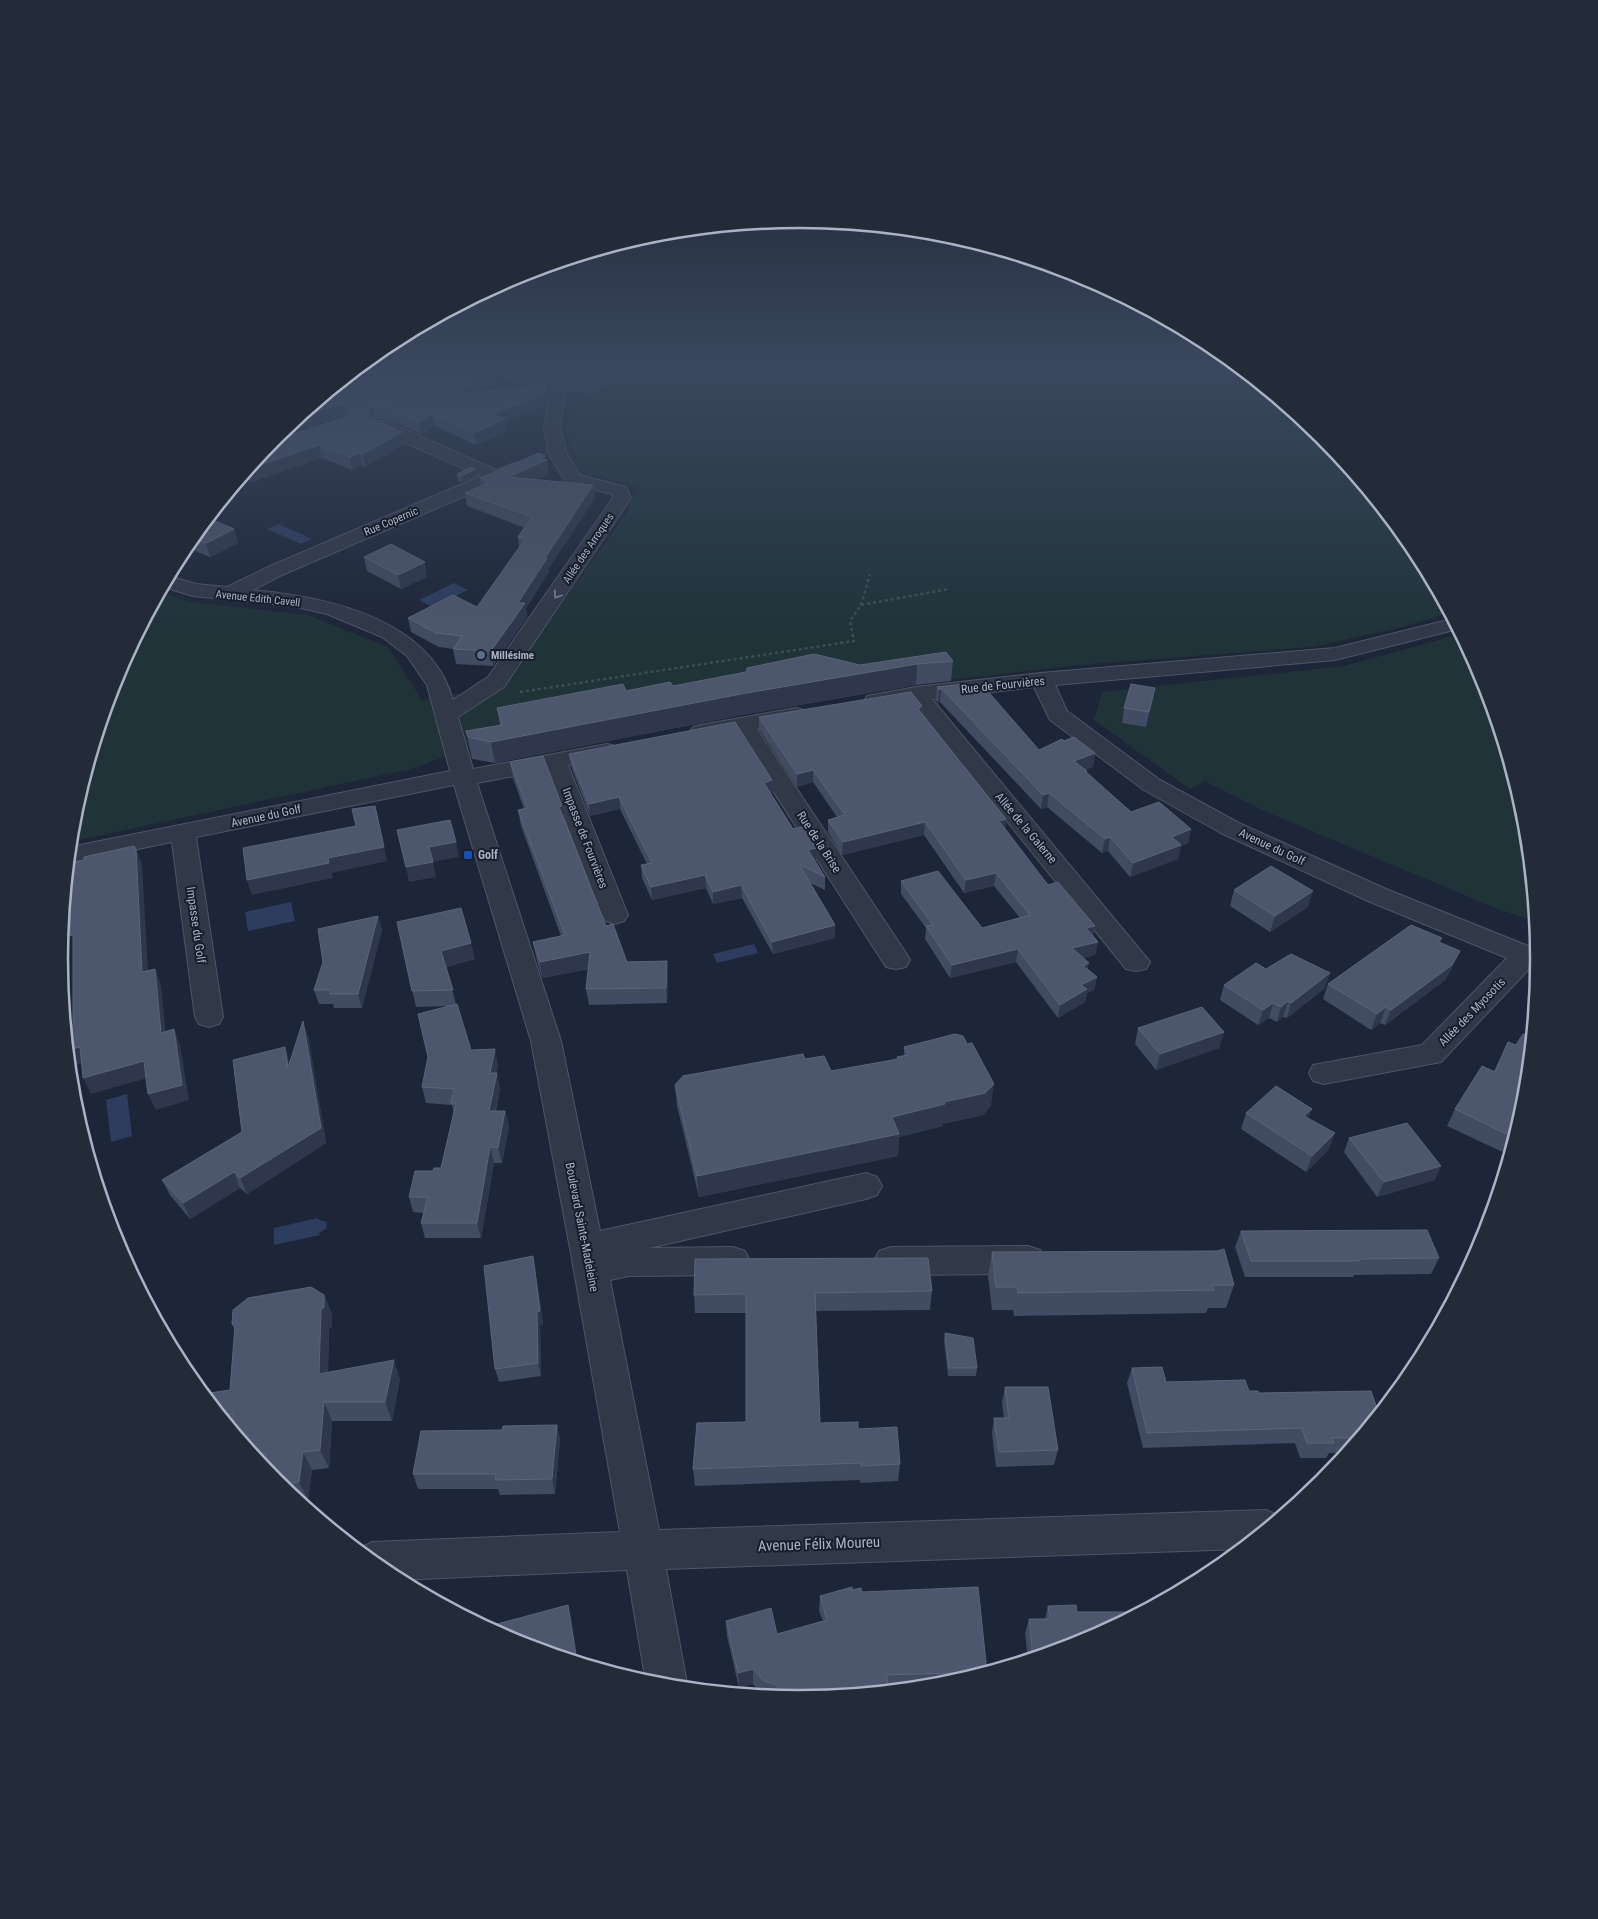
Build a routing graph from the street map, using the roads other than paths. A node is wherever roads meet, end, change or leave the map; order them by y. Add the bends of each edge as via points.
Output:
1 (452, 457) edge
2 (542, 457) joint
3 (496, 476) junction
4 (173, 583) edge
5 (228, 595) junction
6 (1449, 625) edge
7 (1041, 680) junction
8 (916, 694) junction
9 (852, 705) edge
10 (815, 712) edge
11 (446, 715) junction
12 (742, 724) junction
13 (676, 737) edge
14 (630, 746) edge
15 (555, 761) junction
16 (463, 776) junction
17 (183, 833) junction
18 (76, 854) edge
19 (615, 915) dead end
20 (1530, 958) edge
21 (896, 960) dead end
22 (1530, 961) edge
23 (1136, 962) dead end
24 (209, 1017) dead end
25 (1324, 1073) dead end
26 (866, 1186) dead end
27 (589, 1260) junction
28 (1059, 1260) edge
29 (759, 1261) edge
30 (859, 1261) edge
31 (1257, 1529) edge
32 (643, 1550) junction
33 (384, 1561) edge
34 (666, 1679) edge

1 - 3 street
2 - 3 street, Rue Copernic
2 -> 11 street, Allée des Arroques via 573,479 620,491 622,498 496,682
3 - 5 street, Rue Copernic via 275,571
4 - 5 street, Avenue Edith Cavell
5 - 11 street, Avenue Edith Cavell via 300,602 334,610 389,633 415,652 434,679
6 - 7 street, Rue de Fourvières via 1335,654
7 - 8 street, Rue de Fourvières
7 - 20 street, Avenue du Golf via 1058,715 1152,784 1239,832 1377,895
8 - 9 street, Rue de Fourvières
8 - 23 street, Allée de la Galerne
10 - 12 street
11 - 16 street, Avenue Edith Cavell
12 - 13 street
12 - 21 street, Rue de la Brise
14 - 15 street
15 - 16 street
15 - 19 street, Impasse de Fourvières
16 - 17 street, Avenue du Golf
16 - 27 street, Boulevard Sainte-Madeleine via 546,1041
17 - 18 street, Avenue du Golf
17 - 24 street, Impasse du Golf
22 - 25 street, Allée des Myosotis via 1431,1054
26 - 27 street
27 - 29 street
27 - 32 street, Boulevard Sainte-Madeleine
28 - 30 street
31 - 32 street, Avenue Félix Moureu
32 - 33 street, Avenue Félix Moureu
32 - 34 street, Boulevard Sainte-Madeleine

